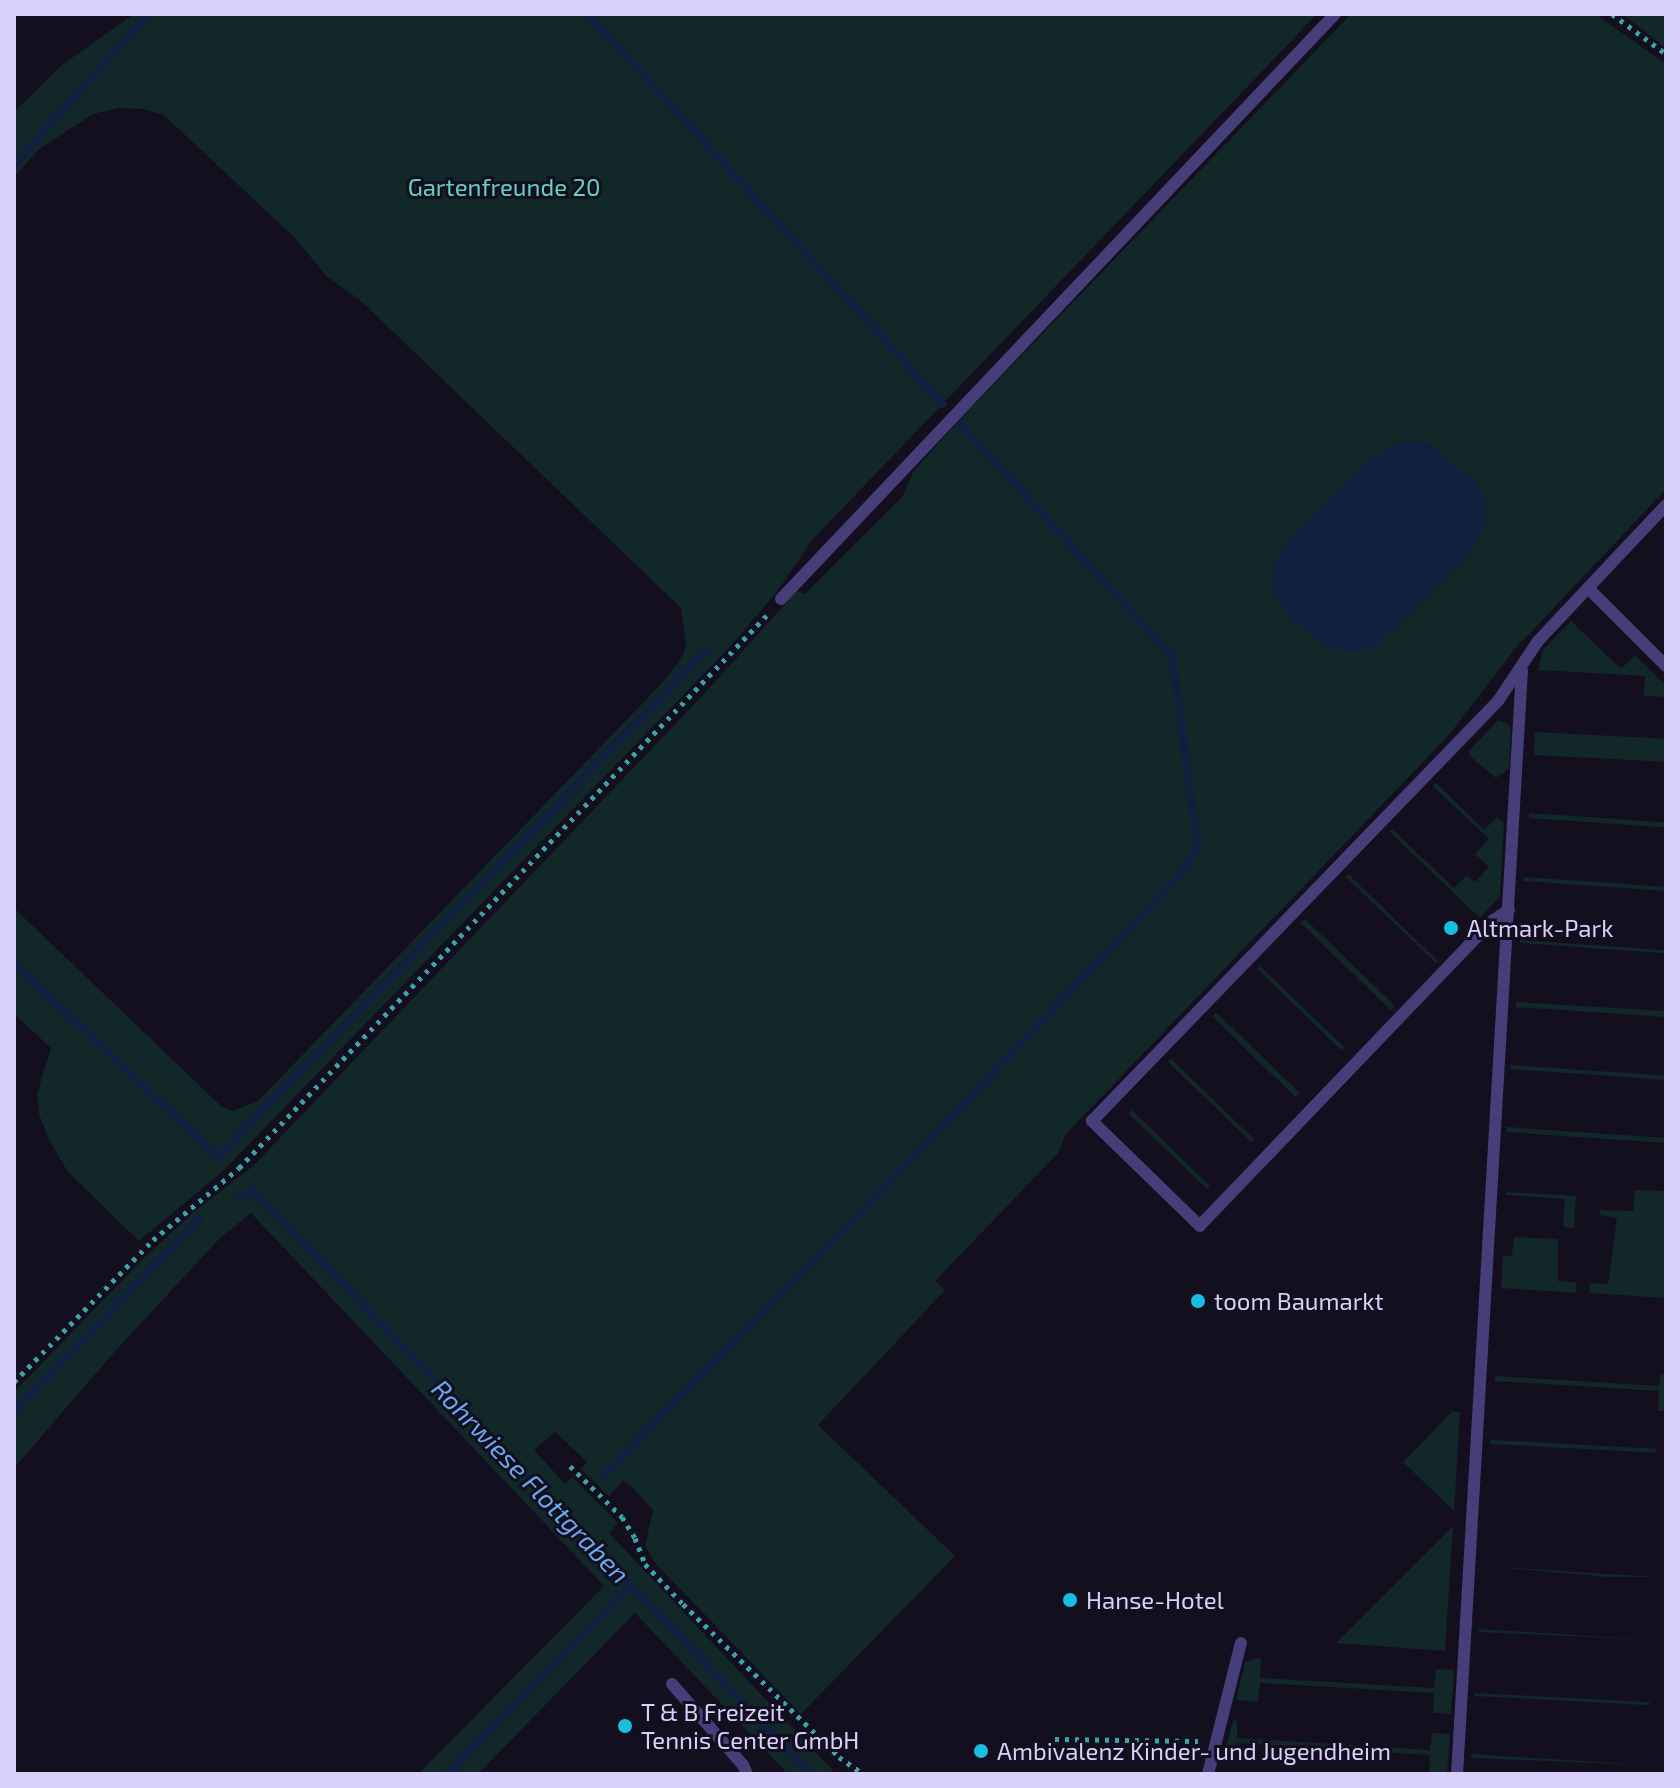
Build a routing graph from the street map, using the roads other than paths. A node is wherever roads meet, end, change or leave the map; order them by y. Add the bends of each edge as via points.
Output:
1 (1335, 14) edge
2 (1666, 505) edge
3 (1588, 588) junction
4 (781, 599) road end
5 (1666, 666) edge
6 (1523, 668) junction
7 (1509, 910) junction
8 (1241, 1643) dead end
9 (672, 1684) dead end
10 (747, 1774) edge
11 (1208, 1774) edge
12 (1457, 1774) edge

1 - 4 lane
2 - 3 lane
3 - 5 lane
3 - 6 lane via 1538,641
6 - 7 lane
6 - 7 lane via 1458,744 1092,1121 1200,1226 1492,921
7 - 12 lane
8 - 11 lane
9 - 10 lane

